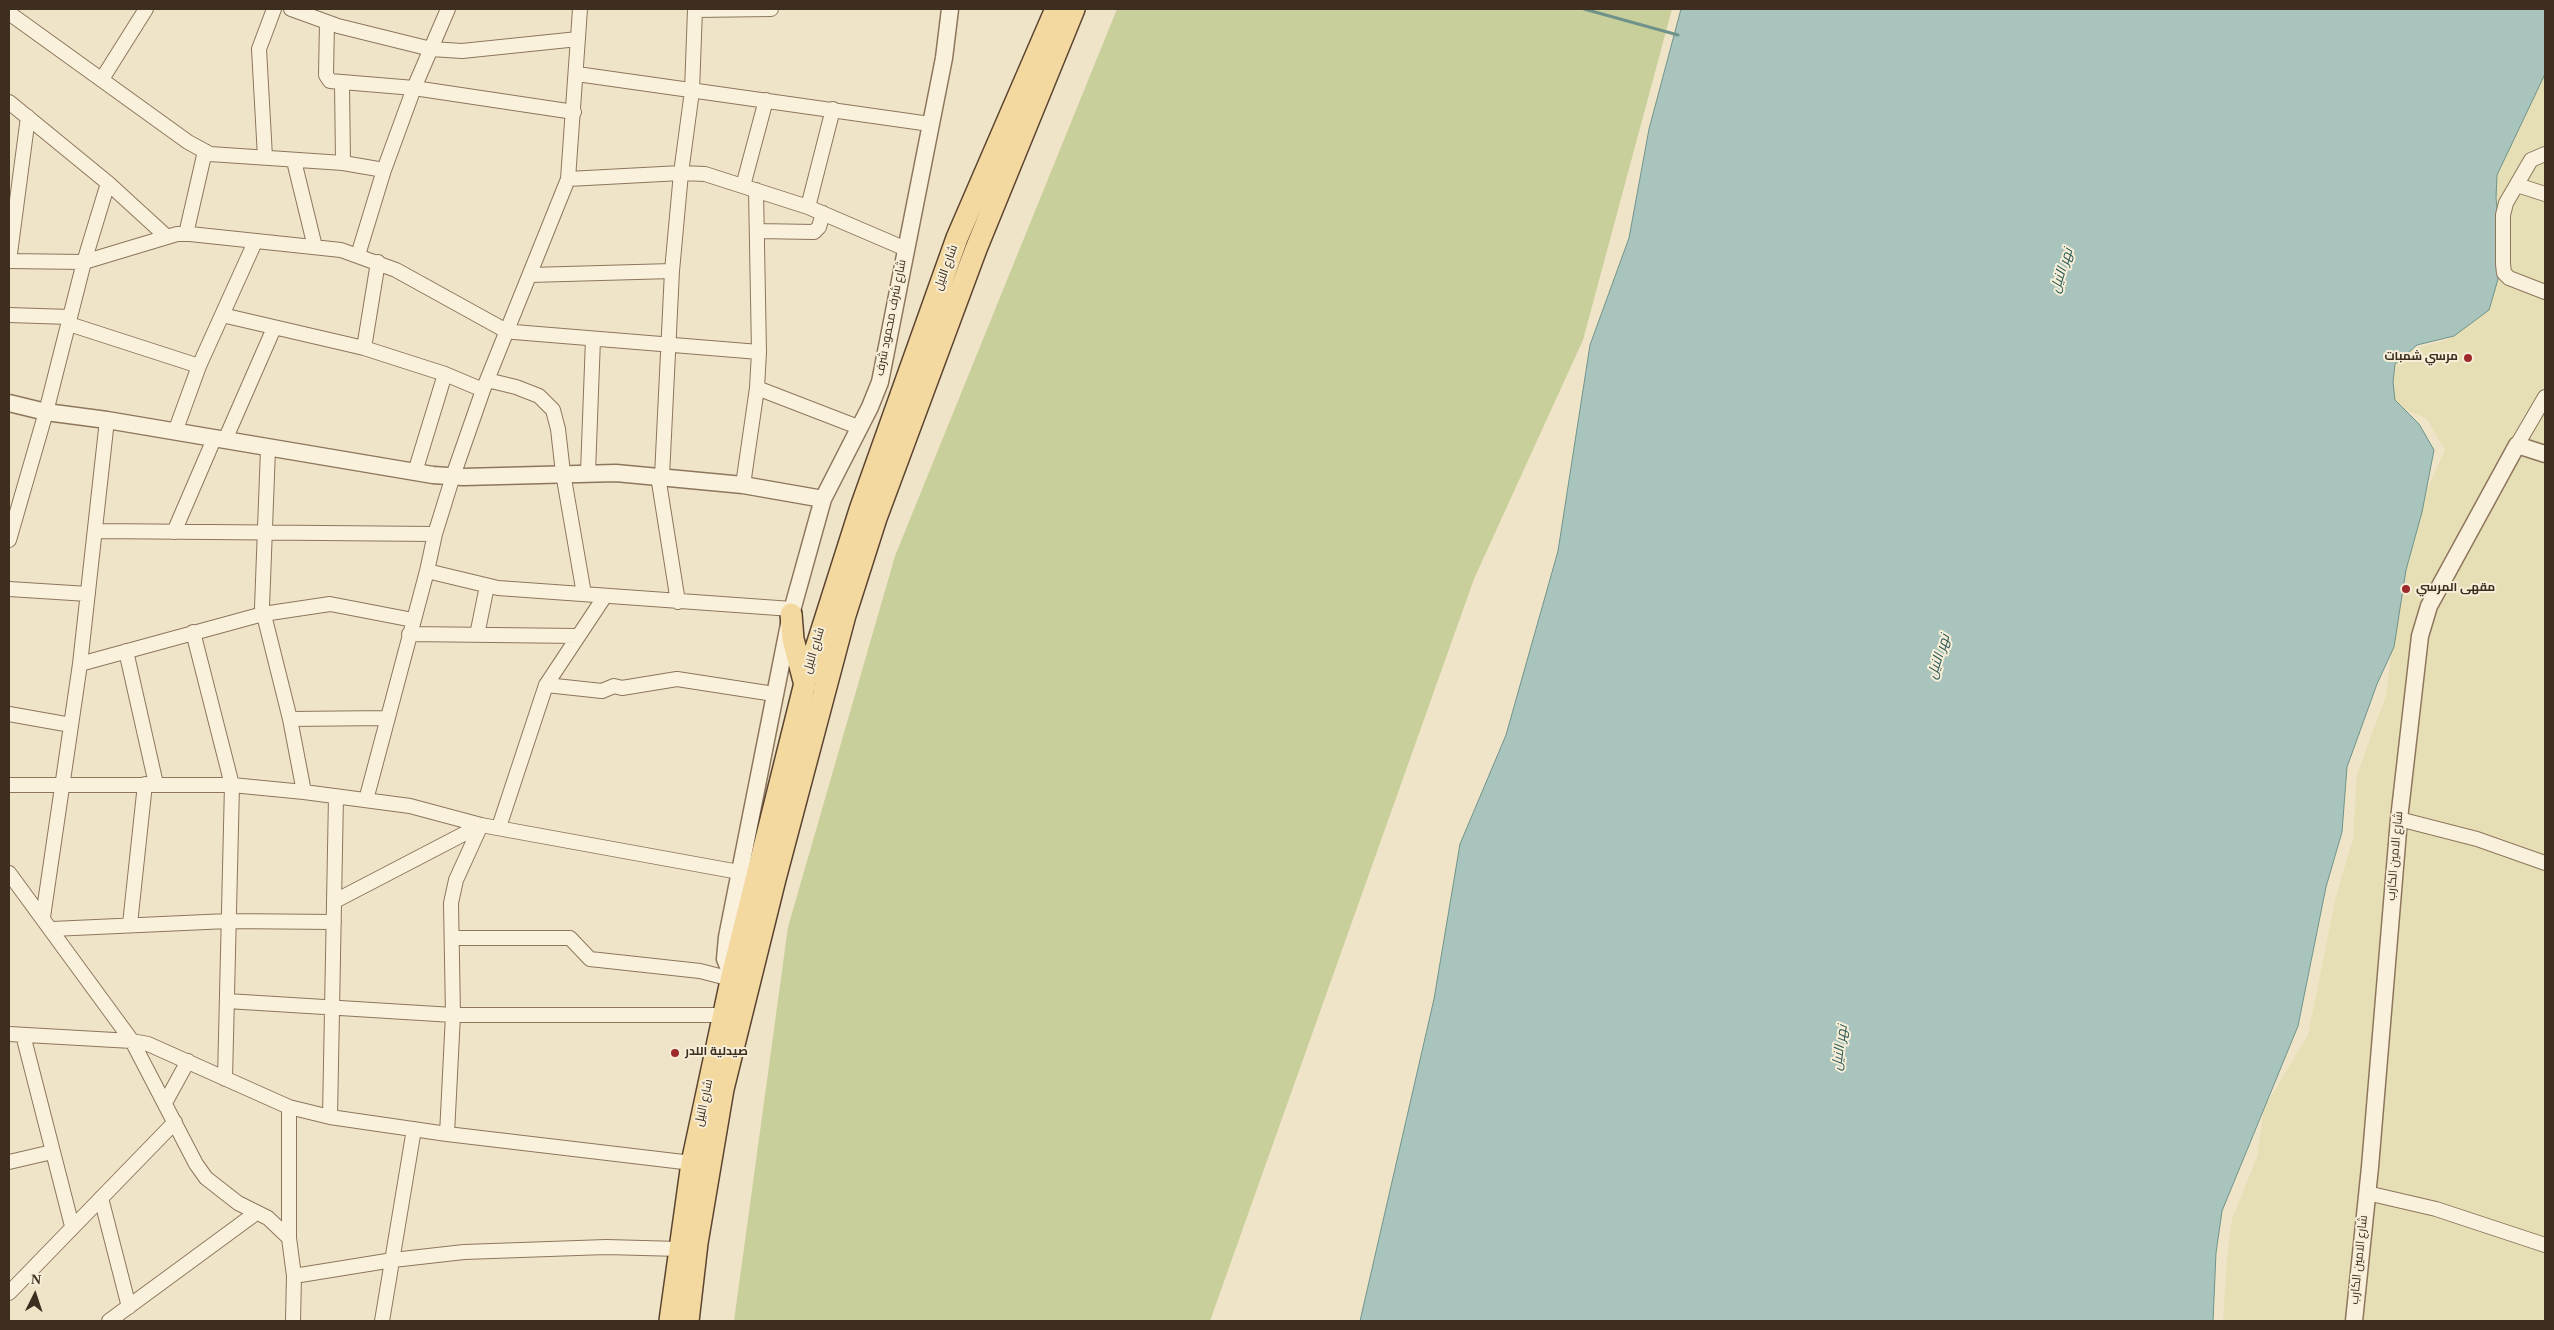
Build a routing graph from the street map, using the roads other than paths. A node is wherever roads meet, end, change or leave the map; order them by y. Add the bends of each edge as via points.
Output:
1 (146, 9) edge
2 (274, 9) edge
3 (291, 9) edge
4 (448, 9) edge
5 (580, 9) edge
6 (771, 9) edge
7 (950, 9) edge
8 (1056, 9) edge
9 (1074, 9) edge
10 (695, 10) edge
11 (9, 13) edge
12 (327, 22) junction
13 (578, 39) junction
14 (431, 49) junction
15 (577, 74) junction
16 (102, 79) junction
17 (342, 83) junction
18 (414, 88) junction
19 (692, 91) junction
20 (766, 100) junction
21 (9, 102) edge
22 (833, 110) junction
23 (574, 112) junction
24 (28, 117) junction
25 (930, 124) junction
26 (205, 151) junction
27 (2545, 154) edge
28 (265, 157) junction
29 (294, 161) junction
30 (343, 163) junction
31 (384, 170) junction
32 (681, 173) junction
33 (568, 179) junction
34 (108, 183) junction
35 (2517, 185) junction
36 (749, 188) junction
37 (2545, 194) edge
38 (808, 207) junction
39 (822, 213) junction
40 (756, 231) junction
41 (186, 234) junction
42 (167, 237) junction
43 (255, 242) junction
44 (315, 246) junction
45 (906, 248) junction
46 (358, 255) junction
47 (9, 261) edge
48 (84, 262) junction
49 (378, 262) junction
50 (672, 271) junction
51 (530, 275) junction
52 (2545, 292) edge
53 (9, 315) edge
54 (222, 315) junction
55 (70, 321) junction
56 (274, 328) junction
57 (507, 330) junction
58 (593, 339) junction
59 (668, 345) junction
60 (364, 348) junction
61 (759, 352) junction
62 (199, 366) junction
63 (444, 374) junction
64 (485, 385) junction
65 (756, 388) junction
66 (2545, 397) edge
67 (9, 403) edge
68 (46, 412) junction
69 (107, 420) junction
70 (858, 426) junction
71 (175, 432) junction
72 (220, 439) junction
73 (2517, 444) junction
74 (268, 449) junction
75 (2545, 454) edge
76 (415, 472) junction
77 (588, 472) junction
78 (563, 473) junction
79 (453, 476) junction
80 (660, 476) junction
81 (743, 486) junction
82 (823, 499) junction
83 (12, 514) edge
84 (96, 530) junction
85 (174, 532) junction
86 (264, 532) junction
87 (435, 534) junction
88 (9, 540) edge
89 (427, 571) junction
90 (487, 586) junction
91 (9, 589) edge
92 (88, 594) junction
93 (584, 594) junction
94 (606, 596) junction
95 (678, 602) junction
96 (792, 612) junction
97 (263, 614) junction
98 (411, 627) junction
99 (193, 632) junction
100 (477, 634) junction
101 (578, 636) junction
102 (126, 651) junction
103 (80, 664) junction
104 (805, 683) junction
105 (546, 685) junction
106 (774, 694) junction
107 (9, 714) edge
108 (290, 718) junction
109 (386, 718) junction
110 (817, 719) junction
111 (71, 725) junction
112 (150, 784) junction
113 (9, 785) edge
114 (62, 785) junction
115 (232, 785) junction
116 (304, 792) junction
117 (336, 796) junction
118 (366, 800) junction
119 (2399, 819) junction
120 (481, 825) junction
121 (499, 827) junction
122 (2545, 864) edge
123 (739, 872) junction
124 (10, 878) edge
125 (335, 902) junction
126 (43, 917) junction
127 (228, 920) junction
128 (334, 922) junction
129 (130, 924) junction
130 (52, 928) junction
131 (452, 938) junction
132 (732, 977) junction
133 (227, 1001) junction
134 (332, 1007) junction
135 (453, 1014) junction
136 (724, 1015) junction
137 (16, 1034) edge
138 (132, 1041) junction
139 (188, 1062) junction
140 (225, 1079) junction
141 (165, 1103) junction
142 (289, 1108) junction
143 (330, 1117) junction
144 (175, 1122) junction
145 (414, 1129) junction
146 (448, 1134) junction
147 (52, 1152) junction
148 (9, 1162) edge
149 (692, 1162) junction
150 (2367, 1193) junction
151 (101, 1198) junction
152 (256, 1213) junction
153 (72, 1226) junction
154 (288, 1238) junction
155 (2545, 1245) edge
156 (680, 1249) junction
157 (393, 1260) junction
158 (294, 1276) junction
159 (9, 1293) edge
160 (129, 1307) junction
161 (114, 1320) edge
162 (293, 1321) edge
163 (382, 1321) edge
164 (670, 1321) edge
165 (688, 1321) edge
166 (2354, 1321) edge

1 - 16 street
2 - 28 street via 259,49
3 - 12 street
4 - 14 street
5 - 13 street
6 - 10 street
7 - 25 street, شارع شرف محمود شرف
8 - 104 main road, شارع النيل via 957,238 861,507
9 - 110 main road, شارع النيل via 976,248 876,518
10 - 19 street
11 - 16 street
12 - 14 street
12 - 17 street via 326,77
13 - 14 street via 462,51
13 - 15 street
14 - 18 street
15 - 19 street
15 - 23 street
16 - 26 street
17 - 18 street
17 - 30 street
18 - 23 street
18 - 31 street
19 - 20 street
19 - 32 street
20 - 22 street
20 - 36 street
21 - 24 street
22 - 25 street
22 - 38 street
23 - 33 street
24 - 34 street
24 - 47 street
25 - 45 street, شارع شرف محمود شرف
26 - 28 street via 220,156
26 - 41 street
27 - 35 street via 2531,160
28 - 29 street
29 - 30 street
29 - 44 street
30 - 31 street
31 - 46 street
32 - 33 street
32 - 36 street via 704,174
32 - 50 street
33 - 51 street
34 - 42 street
34 - 48 street
35 - 37 street
35 - 52 street via 2503,215 2504,273 2515,281
36 - 38 street
36 - 40 street
38 - 39 street
39 - 40 street via 819,227 810,233
39 - 45 street
40 - 61 street
41 - 42 street
41 - 43 street
42 - 48 street
43 - 44 street
43 - 54 street
44 - 46 street
45 - 70 street, شارع شرف محمود شرف via 880,382
46 - 49 street
47 - 48 street
48 - 55 street
49 - 57 street
49 - 60 street
50 - 51 street
50 - 59 street
51 - 57 street
53 - 55 street
54 - 56 street
54 - 62 street
55 - 62 street
55 - 68 street
56 - 60 street
56 - 72 street
57 - 58 street
57 - 64 street
58 - 59 street
58 - 77 street
59 - 61 street
59 - 80 street
60 - 63 street
61 - 65 street
62 - 71 street
63 - 64 street
63 - 76 street
64 - 78 street via 526,390 548,403 558,428
64 - 79 street
65 - 70 street
65 - 81 street
66 - 73 street
67 - 68 street
68 - 69 street
68 - 83 street
69 - 71 street
69 - 84 street
70 - 82 street, شارع شرف محمود شرف
71 - 72 street
72 - 74 street
72 - 85 street
73 - 75 street
73 - 119 street, شارع الامين الكارب via 2424,618
74 - 76 street
74 - 86 street
76 - 79 street
77 - 78 street
77 - 80 street
78 - 79 street
78 - 93 street
79 - 87 street
80 - 81 street
80 - 95 street
81 - 82 street
82 - 96 street, شارع شرف محمود شرف
83 - 88 street
84 - 85 street
84 - 92 street
85 - 86 street
86 - 87 street
86 - 97 street
87 - 89 street
89 - 90 street
89 - 98 street
90 - 93 street
90 - 100 street
91 - 92 street
92 - 103 street
93 - 94 street
94 - 95 street
94 - 101 street
95 - 96 street
96 - 104 main road via 792,639
96 - 106 street, شارع شرف محمود شرف
97 - 98 street via 337,604
97 - 99 street
97 - 108 street
98 - 100 street
98 - 109 street
99 - 102 street
99 - 115 street
100 - 101 street
101 - 105 street
102 - 103 street
102 - 112 street
103 - 111 street
104 - 110 main road
104 - 132 main road, شارع النيل
105 - 106 street via 602,691 614,686 622,688 677,679
105 - 121 street
106 - 123 street, شارع شرف محمود شرف
107 - 111 street
108 - 109 street
108 - 116 street
109 - 118 street
110 - 165 main road, شارع النيل via 723,1089 697,1243
111 - 114 street
112 - 114 street
112 - 115 street
112 - 129 street
113 - 114 street
114 - 126 street
115 - 116 street
115 - 127 street
116 - 117 street
117 - 118 street
117 - 125 street
118 - 120 street via 426,809
119 - 122 street via 2477,839
119 - 150 street, شارع الامين الكارب
120 - 121 street
120 - 125 street
120 - 131 street via 454,886
121 - 123 street
123 - 132 street, شارع شرف محمود شرف via 725,949 726,964
124 - 126 street
125 - 128 street
126 - 130 street
127 - 128 street
127 - 129 street
127 - 133 street
128 - 134 street
129 - 130 street
130 - 138 street
131 - 132 street via 570,938 590,959
131 - 135 street
132 - 136 main road, شارع النيل
133 - 134 street
133 - 140 street
134 - 135 street
134 - 143 street
135 - 136 street
135 - 146 street
136 - 149 main road, شارع النيل
137 - 138 street
137 - 147 street
138 - 139 street via 156,1047
138 - 141 street
139 - 140 street
139 - 141 street
140 - 142 street
141 - 144 street
142 - 143 street
142 - 154 street
143 - 145 street
144 - 151 street
144 - 152 street via 206,1178 220,1191
145 - 146 street
145 - 157 street
146 - 149 street
147 - 148 street
147 - 153 street
149 - 156 main road, شارع النيل
150 - 155 street via 2436,1209
150 - 166 street, شارع الامين الكارب
151 - 153 street
151 - 160 street
152 - 154 street via 268,1218
152 - 160 street
153 - 159 street
154 - 158 street
156 - 157 street via 506,1250
156 - 164 main road, شارع النيل
157 - 158 street
157 - 163 street
158 - 162 street
160 - 161 street

